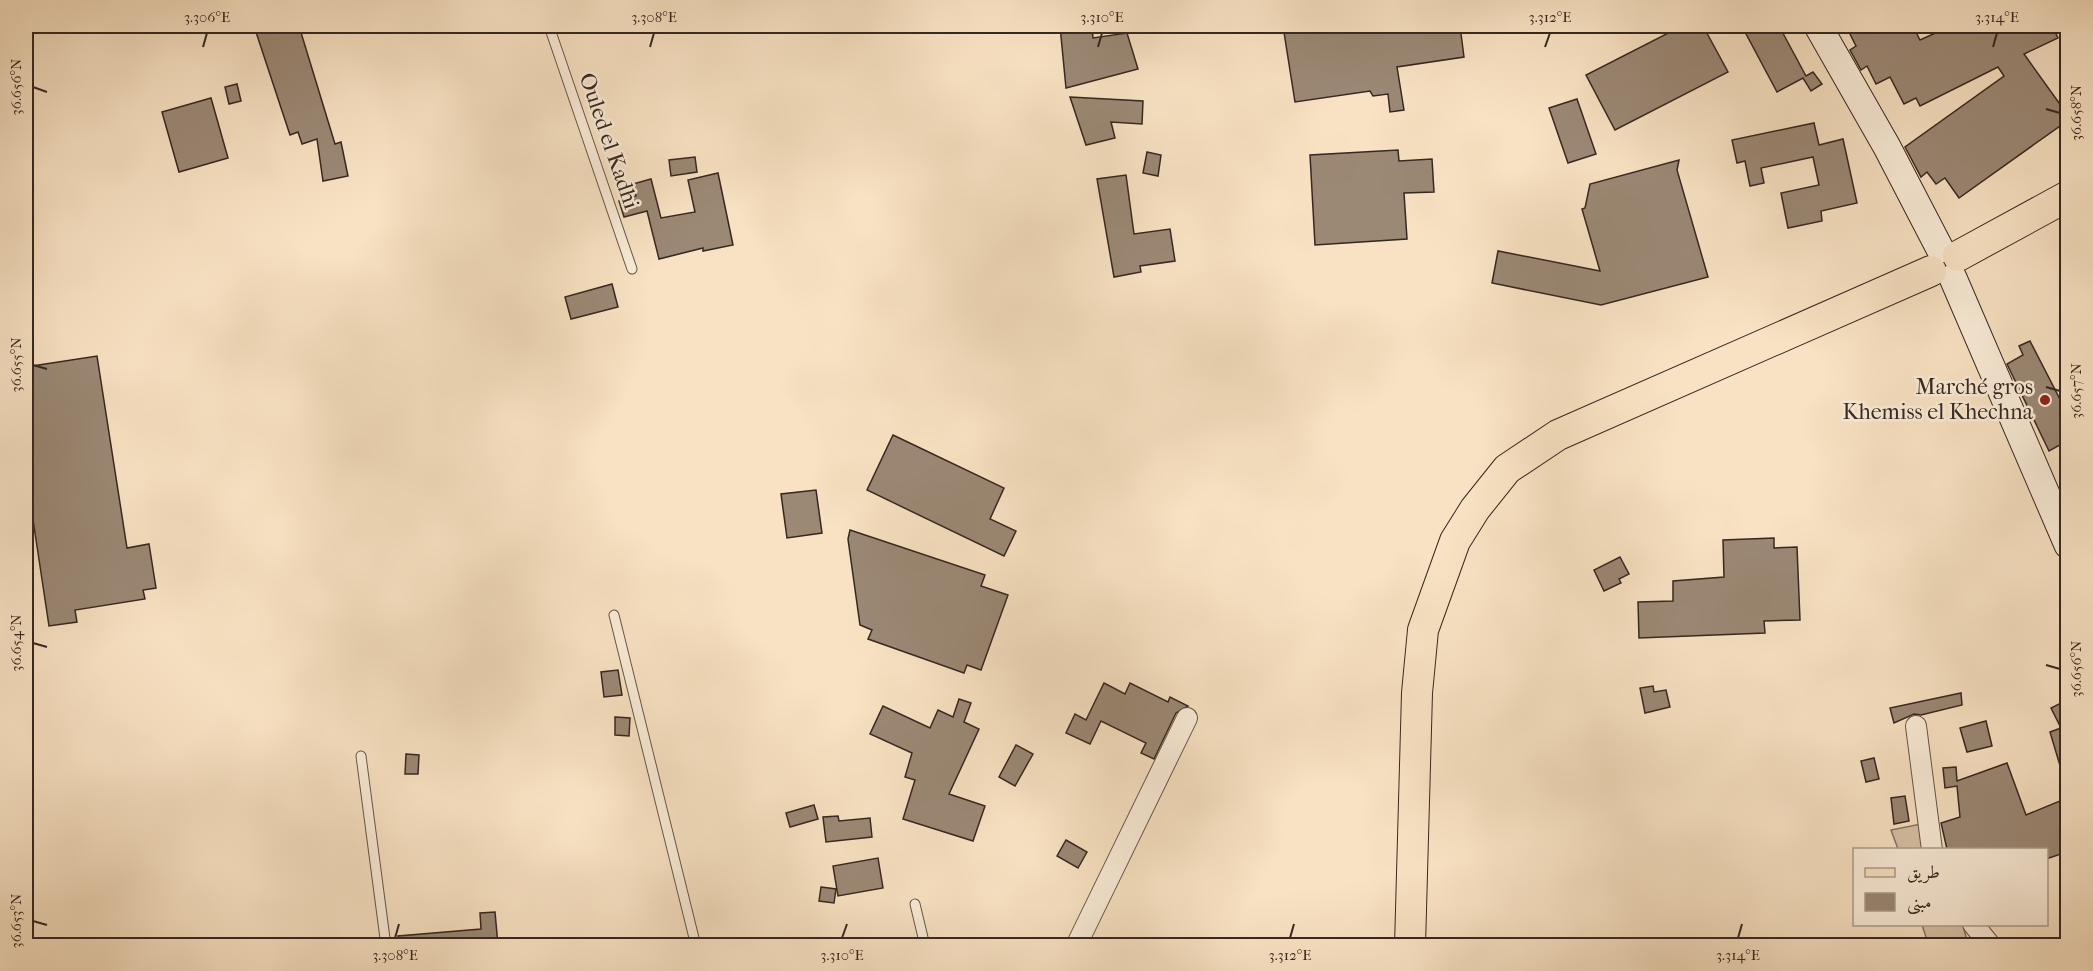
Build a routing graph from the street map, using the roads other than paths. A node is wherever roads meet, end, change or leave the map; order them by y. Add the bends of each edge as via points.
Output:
1 (549, 26) edge
2 (1818, 26) edge
3 (2067, 196) edge
4 (1946, 263) junction
5 (632, 268) dead end
6 (2067, 545) edge
7 (614, 615) dead end
8 (1187, 718) dead end
9 (1916, 726) dead end
10 (361, 756) dead end
11 (1932, 848) edge
12 (915, 904) dead end
13 (1975, 926) edge
14 (386, 945) edge
15 (708, 945) edge
16 (925, 945) edge
17 (1076, 945) edge
18 (1410, 945) edge
19 (1991, 945) edge

1 - 5 lane, Ouled el Kadhi
2 - 4 main road via 1887,147
3 - 4 main road
4 - 6 main road
4 - 18 main road via 1558,435 1507,469 1475,509 1455,541 1423,630 1417,693
7 - 15 lane via 695,942
8 - 17 street
9 - 11 street
10 - 14 lane
12 - 16 lane
13 - 19 street

